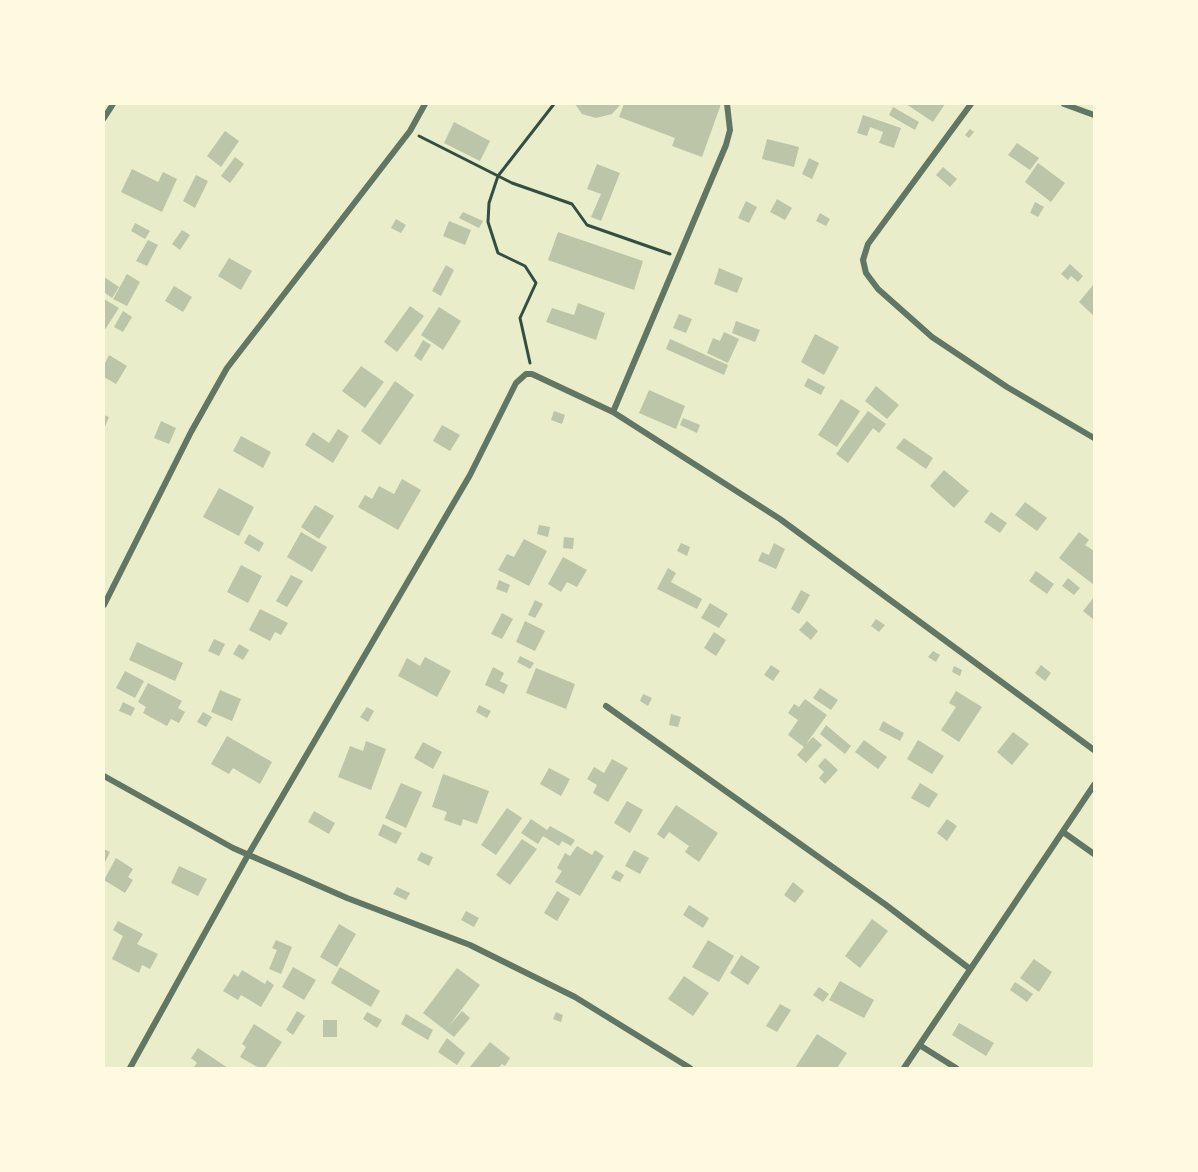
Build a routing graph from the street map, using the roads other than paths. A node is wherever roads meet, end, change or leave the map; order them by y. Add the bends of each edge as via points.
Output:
1 (113, 104) edge
2 (425, 104) edge
3 (727, 104) edge
4 (971, 104) edge
5 (1064, 104) edge
6 (1095, 115) edge
7 (104, 118) edge
8 (613, 412) junction
9 (1095, 438) edge
10 (104, 605) edge
11 (606, 706) dead end
12 (1095, 750) edge
13 (104, 776) edge
14 (1095, 784) edge
15 (1063, 832) junction
16 (1095, 854) edge
17 (248, 855) junction
18 (970, 969) junction
19 (921, 1046) junction
20 (130, 1068) edge
21 (690, 1068) edge
22 (904, 1068) edge
23 (956, 1068) edge

1 - 7 street
2 - 10 street via 411,131 227,368 190,432
3 - 8 street via 730,129 726,145
4 - 9 street via 868,244 863,260 866,273 878,289 932,337
5 - 6 street
8 - 12 street via 780,519
8 - 17 street via 532,374 521,376 470,475
11 - 18 street
13 - 17 street
14 - 15 street
15 - 16 street
15 - 18 street
17 - 20 street
17 - 21 street via 470,945 575,997
18 - 19 street
19 - 22 street
19 - 23 street

